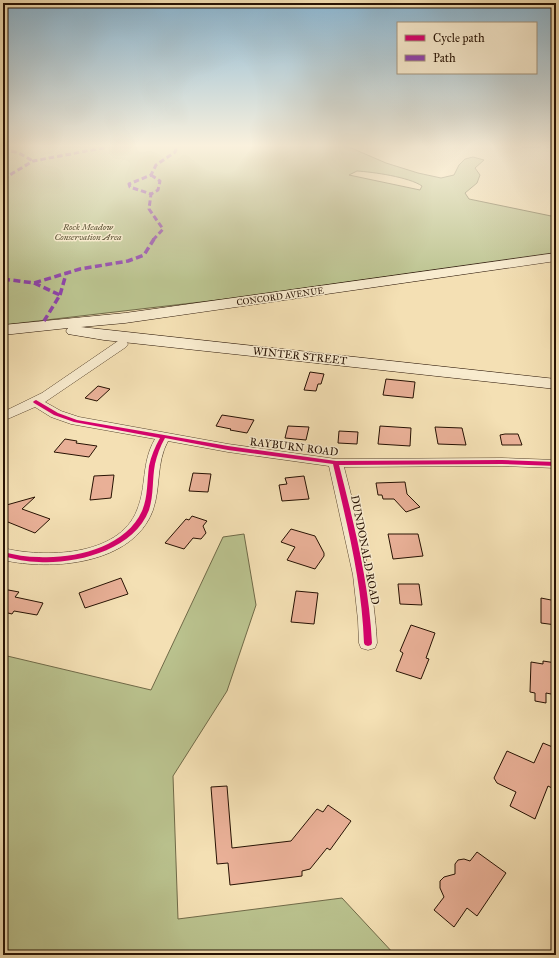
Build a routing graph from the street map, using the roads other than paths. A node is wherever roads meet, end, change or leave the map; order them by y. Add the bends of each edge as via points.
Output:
1 (556, 257) edge
2 (136, 316) junction
3 (97, 326) junction
4 (3, 330) edge
5 (126, 338) junction
6 (556, 384) edge
7 (36, 402) junction
8 (3, 417) edge
9 (163, 437) junction
10 (336, 463) junction
11 (556, 464) edge
12 (3, 554) edge
13 (368, 643) dead end

1 - 2 main road, CONCORD AVENUE
2 - 3 main road, CONCORD AVENUE
2 - 5 main road via 124,326
3 - 4 main road, WINTER STREET via 44,326
3 - 5 main road, WINTER STREET
5 - 6 main road, WINTER STREET
5 - 7 street via 84,372
7 - 8 street
7 - 9 street, RAYBURN ROAD via 56,414 76,421
9 - 10 street, RAYBURN ROAD
9 - 12 street via 155,450 146,509 136,525 122,538 88,554 47,561
10 - 11 street, RAYBURN ROAD
10 - 13 street, DUNDONALD ROAD via 368,615

